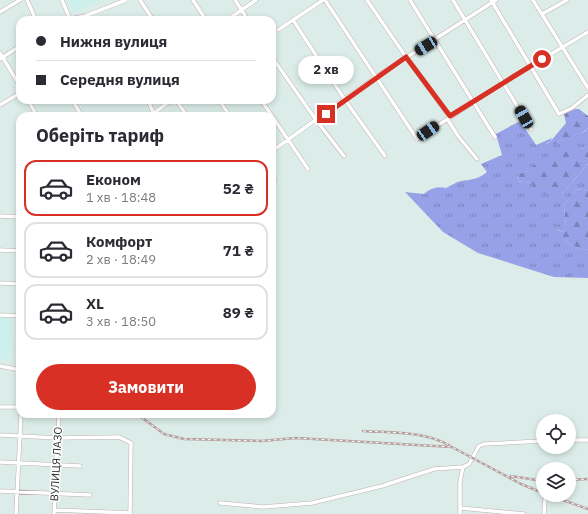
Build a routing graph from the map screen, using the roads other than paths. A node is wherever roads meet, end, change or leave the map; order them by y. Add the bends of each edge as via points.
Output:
1 (20, 0) edge
2 (27, 0) edge
3 (62, 0) edge
4 (126, 0) edge
5 (140, 0) edge
6 (193, 0) edge
7 (235, 0) edge
8 (256, 0) edge
9 (326, 0) edge
10 (367, 0) edge
11 (410, 0) edge
12 (452, 0) edge
13 (533, 0) edge
14 (567, 0) edge
15 (493, 1) edge
16 (242, 10) junction
17 (0, 12) edge
18 (542, 14) junction
19 (34, 16) edge
20 (68, 16) edge
21 (85, 16) edge
22 (150, 16) edge
23 (203, 16) edge
24 (233, 16) edge
25 (246, 16) edge
26 (465, 19) junction
27 (293, 20) junction
28 (278, 30) dead end
29 (588, 32) edge
30 (435, 40) junction
31 (562, 47) junction
32 (16, 48) edge
33 (1, 56) edge
34 (406, 57) junction
35 (276, 63) edge
36 (532, 65) junction
37 (376, 77) junction
38 (16, 80) edge
39 (504, 82) junction
40 (587, 85) edge
41 (16, 95) edge
42 (588, 95) edge
43 (345, 100) junction
44 (474, 102) junction
45 (166, 104) edge
46 (0, 105) edge
47 (157, 112) edge
48 (450, 116) junction
49 (316, 120) junction
50 (276, 122) edge
51 (531, 129) dead end
52 (495, 138) dead end
53 (288, 140) junction
54 (276, 148) edge
55 (344, 156) dead end
56 (385, 156) dead end
57 (476, 159) dead end
58 (308, 170) dead end
59 (0, 216) edge
60 (16, 216) edge
61 (0, 250) edge
62 (16, 251) edge
63 (0, 283) edge
64 (16, 284) edge
65 (0, 315) edge
66 (16, 316) edge
67 (0, 366) edge
68 (16, 369) edge
69 (0, 406) edge
70 (16, 407) edge
71 (21, 418) edge
72 (59, 418) edge
73 (0, 435) edge
74 (20, 436) junction
75 (57, 438) junction
76 (576, 440) edge
77 (588, 440) edge
78 (536, 441) edge
79 (0, 462) edge
80 (19, 463) junction
81 (56, 464) junction
82 (80, 466) dead end
83 (463, 467) junction
84 (0, 490) edge
85 (18, 492) junction
86 (55, 494) junction
87 (90, 495) dead end
88 (545, 502) edge
89 (220, 503) dead end
90 (460, 508) junction
91 (54, 512) edge
92 (130, 513) edge
93 (16, 514) edge
94 (460, 514) edge
95 (524, 514) edge
96 (544, 514) edge

1 - 17 street
2 - 19 street
3 - 20 street
4 - 21 street
5 - 22 street
6 - 23 street
7 - 16 street
8 - 16 street
9 - 27 street
9 - 37 street
10 - 34 street
11 - 30 street
12 - 26 street
13 - 18 street
14 - 18 street
15 - 26 street
15 - 36 street
16 - 24 street
16 - 25 street
18 - 31 street
26 - 30 street
26 - 39 street
27 - 28 street
27 - 43 street
29 - 31 street
30 - 34 street
30 - 44 street
31 - 36 street
31 - 40 street
32 - 33 street
33 - 38 street
34 - 37 street
34 - 48 street
35 - 49 street
36 - 39 street
36 - 42 street via 559,114 572,108
37 - 43 street
37 - 48 street via 417,139
39 - 44 street
39 - 51 street
41 - 46 street
43 - 49 street
43 - 56 street
44 - 48 street
44 - 52 street
45 - 47 street
48 - 57 street via 448,120
49 - 53 street
49 - 55 street
50 - 53 street
53 - 54 street
53 - 58 street
59 - 60 street
61 - 62 street
63 - 64 street
65 - 66 street
67 - 68 street
69 - 70 street
71 - 74 street
72 - 75 street, ВУЛИЦЯ ЛАЗО
73 - 74 street
74 - 75 street
74 - 80 street
75 - 81 street, ВУЛИЦЯ ЛАЗО
75 - 92 street via 119,437 131,442
76 - 77 street
78 - 83 street via 484,444 479,446 469,464
79 - 80 street
80 - 81 street
80 - 85 street
81 - 82 street
81 - 86 street, ВУЛИЦЯ ЛАЗО
83 - 89 street via 434,469 382,486 312,503 263,507
83 - 90 street
84 - 85 street
85 - 86 street
85 - 93 street
86 - 87 street
86 - 91 street, ВУЛИЦЯ ЛАЗО
88 - 96 street
90 - 94 street
90 - 95 street
91 - 92 street

